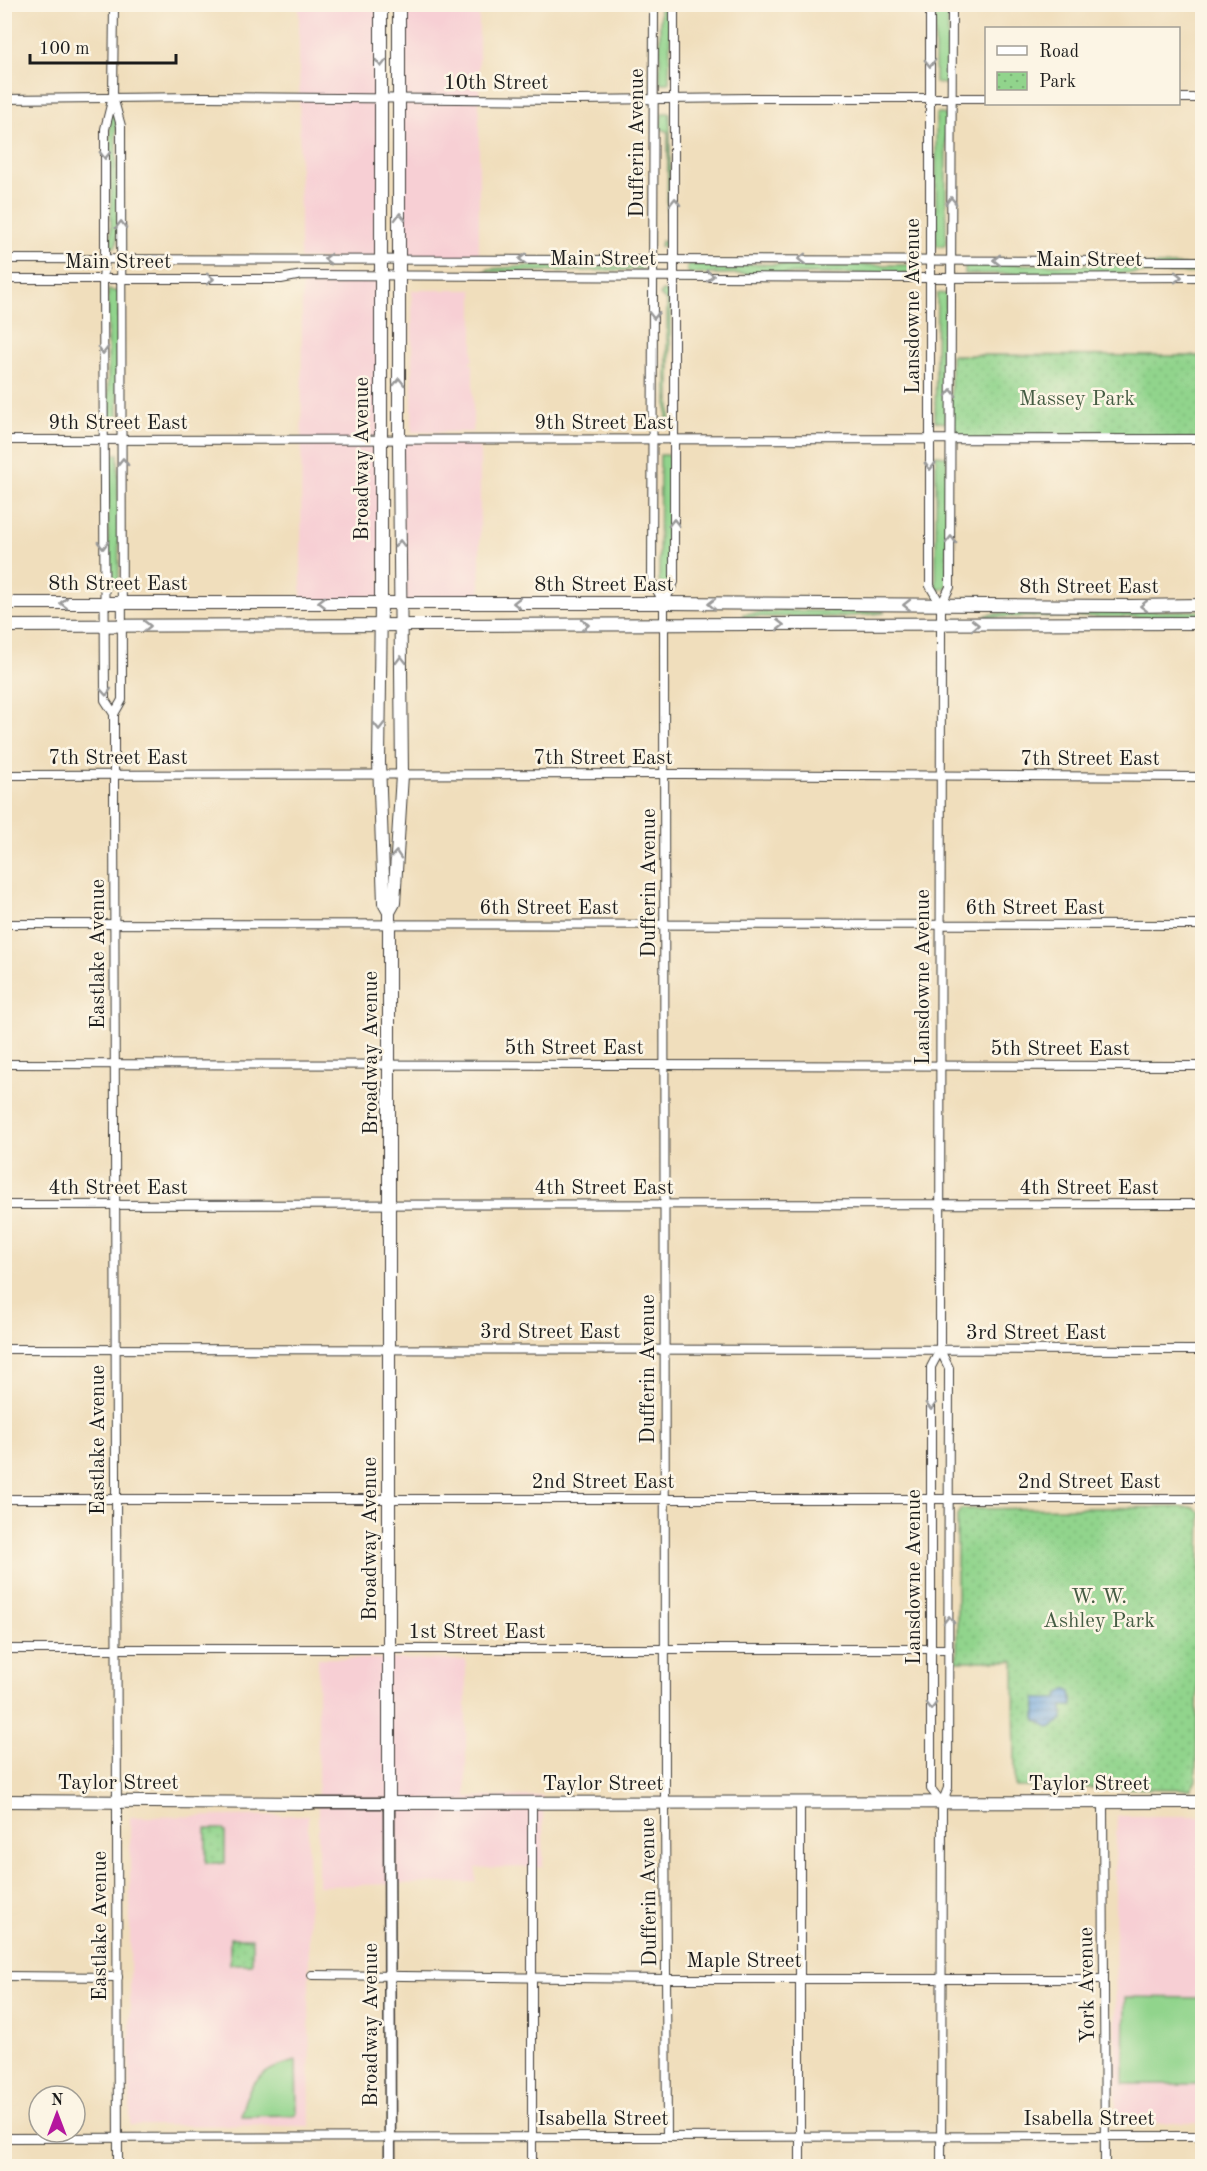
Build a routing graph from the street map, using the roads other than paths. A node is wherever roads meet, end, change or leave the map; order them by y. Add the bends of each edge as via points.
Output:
1 (114, 4) edge
2 (381, 4) edge
3 (399, 4) edge
4 (654, 4) edge
5 (674, 4) edge
6 (930, 4) edge
7 (952, 4) edge
8 (113, 97) junction
9 (674, 98) junction
10 (930, 98) junction
11 (951, 98) junction
12 (985, 98) edge
13 (1180, 98) edge
14 (1203, 98) edge
15 (4, 99) edge
16 (381, 99) junction
17 (399, 99) junction
18 (654, 100) junction
19 (105, 258) junction
20 (4, 259) edge
21 (380, 259) junction
22 (400, 259) junction
23 (654, 259) junction
24 (674, 259) junction
25 (930, 259) junction
26 (121, 260) junction
27 (951, 260) junction
28 (1203, 261) edge
29 (380, 276) junction
30 (400, 276) junction
31 (654, 276) junction
32 (674, 276) junction
33 (1203, 277) edge
34 (930, 278) junction
35 (951, 278) junction
36 (4, 279) edge
37 (103, 279) junction
38 (122, 279) junction
39 (1203, 439) edge
40 (4, 440) edge
41 (103, 440) junction
42 (122, 440) junction
43 (380, 440) junction
44 (399, 440) junction
45 (653, 440) junction
46 (674, 440) junction
47 (930, 440) junction
48 (951, 440) junction
49 (381, 602) junction
50 (4, 603) edge
51 (104, 603) junction
52 (122, 603) junction
53 (400, 603) junction
54 (664, 603) junction
55 (1203, 604) edge
56 (940, 605) junction
57 (1203, 623) edge
58 (665, 625) junction
59 (941, 625) junction
60 (4, 626) edge
61 (105, 626) junction
62 (122, 626) junction
63 (380, 626) junction
64 (400, 626) junction
65 (114, 714) junction
66 (666, 774) junction
67 (4, 775) edge
68 (940, 775) junction
69 (115, 776) junction
70 (379, 776) junction
71 (402, 776) junction
72 (1203, 777) edge
73 (389, 918) junction
74 (4, 924) edge
75 (114, 924) junction
76 (665, 924) junction
77 (940, 925) junction
78 (1203, 925) edge
79 (4, 1064) edge
80 (116, 1064) junction
81 (389, 1064) junction
82 (665, 1065) junction
83 (940, 1066) junction
84 (1203, 1066) edge
85 (1203, 1204) edge
86 (4, 1205) edge
87 (114, 1205) junction
88 (389, 1205) junction
89 (665, 1205) junction
90 (941, 1205) junction
91 (4, 1349) edge
92 (115, 1349) junction
93 (389, 1349) junction
94 (665, 1350) junction
95 (940, 1350) junction
96 (1203, 1350) edge
97 (665, 1498) junction
98 (4, 1499) edge
99 (115, 1499) junction
100 (388, 1499) junction
101 (1203, 1499) edge
102 (931, 1500) junction
103 (949, 1500) junction
104 (4, 1648) edge
105 (666, 1648) junction
106 (115, 1649) junction
107 (388, 1649) junction
108 (930, 1649) junction
109 (949, 1649) junction
110 (4, 1801) edge
111 (116, 1802) junction
112 (1103, 1802) junction
113 (1203, 1802) edge
114 (312, 1803) joint
115 (389, 1803) junction
116 (532, 1803) junction
117 (665, 1803) junction
118 (800, 1803) junction
119 (942, 1803) junction
120 (312, 1975) dead end
121 (4, 1976) edge
122 (390, 1976) junction
123 (118, 1977) junction
124 (532, 1977) junction
125 (801, 1978) junction
126 (941, 1978) junction
127 (666, 1979) junction
128 (1103, 1979) junction
129 (532, 2136) junction
130 (667, 2136) junction
131 (800, 2136) junction
132 (941, 2136) junction
133 (1106, 2136) junction
134 (1203, 2136) edge
135 (118, 2137) junction
136 (390, 2137) junction
137 (4, 2138) edge
138 (118, 2166) edge
139 (390, 2166) edge
140 (532, 2166) edge
141 (800, 2166) edge
142 (941, 2166) edge
143 (1105, 2166) edge

1 - 8 street, Eastlake Avenue
2 -> 16 main road, Broadway Avenue
3 - 17 main road, Broadway Avenue
4 - 18 street, Dufferin Avenue
5 - 9 street, Dufferin Avenue
6 -> 10 street, Lansdowne Avenue
7 - 11 street, Lansdowne Avenue
8 - 15 street, 10th Street
8 - 16 street, 10th Street
8 -> 19 street, Eastlake Avenue via 105,129
26 -> 8 street, Eastlake Avenue via 122,126
9 - 10 street, 10th Street
9 - 18 street, 10th Street
24 -> 9 street, Dufferin Avenue
10 - 11 street, 10th Street
10 - 25 street, Lansdowne Avenue
11 - 12 street, 10th Street
27 -> 11 street, Lansdowne Avenue
13 - 14 street
16 - 17 street, 10th Street
16 - 21 main road, Broadway Avenue
17 - 18 street, 10th Street
22 -> 17 main road, Broadway Avenue
18 - 23 street, Dufferin Avenue
19 - 20 street, Main Street
19 - 26 street, Main Street
19 - 37 street, Eastlake Avenue
21 - 22 street, Main Street
21 -> 26 street, Main Street
21 - 29 main road, Broadway Avenue
23 -> 22 street, Main Street
22 - 30 main road, Broadway Avenue
23 - 24 street, Main Street
23 - 31 street, Dufferin Avenue
25 -> 24 street, Main Street
24 - 32 street, Dufferin Avenue
25 - 27 street, Main Street
25 - 34 street, Lansdowne Avenue
26 - 38 street, Eastlake Avenue
28 -> 27 street, Main Street
27 - 35 street, Lansdowne Avenue
29 - 30 street, Main Street
38 -> 29 street, Main Street
29 - 43 main road, Broadway Avenue
30 - 31 street, Main Street
44 -> 30 main road, Broadway Avenue
31 - 32 street, Main Street
31 -> 45 street, Dufferin Avenue
32 -> 34 street, Main Street
32 - 46 street, Dufferin Avenue
35 -> 33 street, Main Street
34 - 35 street, Main Street
34 - 47 street, Lansdowne Avenue
48 -> 35 street, Lansdowne Avenue
36 - 37 street, Main Street
37 - 38 street, Main Street
37 -> 41 street, Eastlake Avenue
38 - 42 street, Eastlake Avenue
39 - 48 street, 9th Street East
40 - 41 street, 9th Street East
41 - 42 street, 9th Street East
41 -> 51 street, Eastlake Avenue
42 - 43 street, 9th Street East
52 -> 42 street, Eastlake Avenue
43 - 44 street, 9th Street East
43 - 49 main road, Broadway Avenue
44 - 45 street, 9th Street East
53 -> 44 main road, Broadway Avenue
45 - 46 street, 9th Street East
45 - 54 street, Dufferin Avenue via 652,581
46 - 47 street, 9th Street East
54 -> 46 street, Dufferin Avenue via 674,582
47 - 48 street, 9th Street East
47 -> 56 street, Lansdowne Avenue via 930,586
56 -> 48 street, Lansdowne Avenue via 950,587
49 -> 52 main road, 8th Street East
49 - 53 main road, 8th Street East
49 - 63 main road, Broadway Avenue
51 -> 50 main road, 8th Street East
51 - 52 main road, 8th Street East
51 - 61 street, Eastlake Avenue
52 - 62 street, Eastlake Avenue
54 -> 53 main road, 8th Street East
53 - 64 main road, Broadway Avenue
56 -> 54 main road, 8th Street East
54 - 58 street, Dufferin Avenue
55 -> 56 main road, 8th Street East
56 - 59 street, Lansdowne Avenue
59 -> 57 main road, 8th Street East
58 -> 59 main road, 8th Street East
64 -> 58 main road, 8th Street East
58 - 66 street, Dufferin Avenue
59 - 68 street, Lansdowne Avenue
60 - 61 main road, 8th Street East
61 - 62 main road, 8th Street East
61 -> 65 street, Eastlake Avenue via 105,700
62 -> 63 main road, 8th Street East
62 - 65 street, Eastlake Avenue via 122,700
63 - 64 main road, 8th Street East
63 -> 70 main road, Broadway Avenue
71 -> 64 main road, Broadway Avenue
65 - 69 street, Eastlake Avenue
66 - 68 street, 7th Street East
66 - 71 street, 7th Street East
66 - 76 street, Dufferin Avenue
67 - 69 street, 7th Street East
68 - 72 street, 7th Street East
68 - 77 street, Lansdowne Avenue
69 - 70 street, 7th Street East
69 - 75 street, Eastlake Avenue
70 - 71 street, 7th Street East
70 - 73 main road, Broadway Avenue via 384,903
73 -> 71 main road, Broadway Avenue via 394,903
73 - 75 street, 6th Street East
73 - 76 street, 6th Street East
73 - 81 main road, Broadway Avenue
74 - 75 street, 6th Street East
75 - 80 street, Eastlake Avenue
76 - 77 street, 6th Street East
76 - 82 street, Dufferin Avenue
77 - 78 street, 6th Street East
77 - 83 street, Lansdowne Avenue
79 - 80 street, 5th Street East
80 - 81 street, 5th Street East
80 - 87 street, Eastlake Avenue
81 - 82 street, 5th Street East
81 - 88 main road, Broadway Avenue
82 - 83 street, 5th Street East
82 - 89 street, Dufferin Avenue
83 - 84 street, 5th Street East
83 - 90 street, Lansdowne Avenue
85 - 90 street, 4th Street East
86 - 87 street, 4th Street East
87 - 88 street, 4th Street East
87 - 92 street, Eastlake Avenue
88 - 89 street, 4th Street East
88 - 93 main road, Broadway Avenue
89 - 90 street, 4th Street East
89 - 94 street, Dufferin Avenue
90 - 95 street, Lansdowne Avenue
91 - 92 street, 3rd Street East
92 - 93 street, 3rd Street East
92 - 99 street, Eastlake Avenue
93 - 94 street, 3rd Street East
93 - 100 main road, Broadway Avenue
94 - 95 street, 3rd Street East
94 - 97 street, Dufferin Avenue
95 - 96 street, 3rd Street East
95 -> 102 street, Lansdowne Avenue via 931,1367
95 - 103 street, Lansdowne Avenue via 950,1368
97 - 100 street, 2nd Street East
97 - 102 street, 2nd Street East
97 - 105 street, Dufferin Avenue
98 - 99 street, 2nd Street East
99 - 100 street, 2nd Street East
99 - 106 street, Eastlake Avenue
100 - 107 main road, Broadway Avenue
101 - 103 street, 2nd Street East
102 - 103 street, 2nd Street East
102 - 108 street, Lansdowne Avenue
109 -> 103 street, Lansdowne Avenue
104 - 106 street, 1st Street East
105 - 107 street, 1st Street East
105 - 108 street, 1st Street East
105 - 117 street, Dufferin Avenue
106 - 107 street, 1st Street East
106 - 111 street, Eastlake Avenue
107 - 115 main road, Broadway Avenue
108 - 109 street, 1st Street East
108 -> 119 street, Lansdowne Avenue via 931,1789
109 - 119 street, Lansdowne Avenue via 948,1788
110 - 111 main road, Taylor Street
111 - 114 main road, Taylor Street
111 - 123 street, Eastlake Avenue
112 - 113 main road, Taylor Street
112 - 119 main road, Taylor Street
112 - 128 street, York Avenue
114 - 115 street, Taylor Street
115 - 116 main road, Taylor Street
115 - 122 street, Broadway Avenue
116 - 117 main road, Taylor Street
116 - 124 street
117 - 118 main road, Taylor Street
117 - 127 street, Dufferin Avenue
118 - 119 main road, Taylor Street
118 - 125 street
119 - 126 street, Lansdowne Avenue
120 - 122 street, Maple Street
121 - 123 street
122 - 124 street, Maple Street
122 - 136 street, Broadway Avenue
123 - 135 street, Eastlake Avenue
124 - 127 street, Maple Street
124 - 129 street
125 - 126 street, Maple Street
125 - 127 street, Maple Street
125 - 131 street
126 - 128 street, Maple Street
126 - 132 street, Lansdowne Avenue
127 - 130 street, Dufferin Avenue
128 - 133 street, York Avenue
129 - 130 street, Isabella Street
129 - 136 street, Isabella Street
129 - 140 street
130 - 131 street, Isabella Street
131 - 132 street, Isabella Street
131 - 141 street
132 - 133 street, Isabella Street
132 - 142 street, Lansdowne Avenue
133 - 134 street, Isabella Street
133 - 143 street, York Avenue
135 - 136 street, Isabella Street
135 - 137 street, Isabella Street
135 - 138 street, Eastlake Avenue
136 - 139 street, Broadway Avenue

